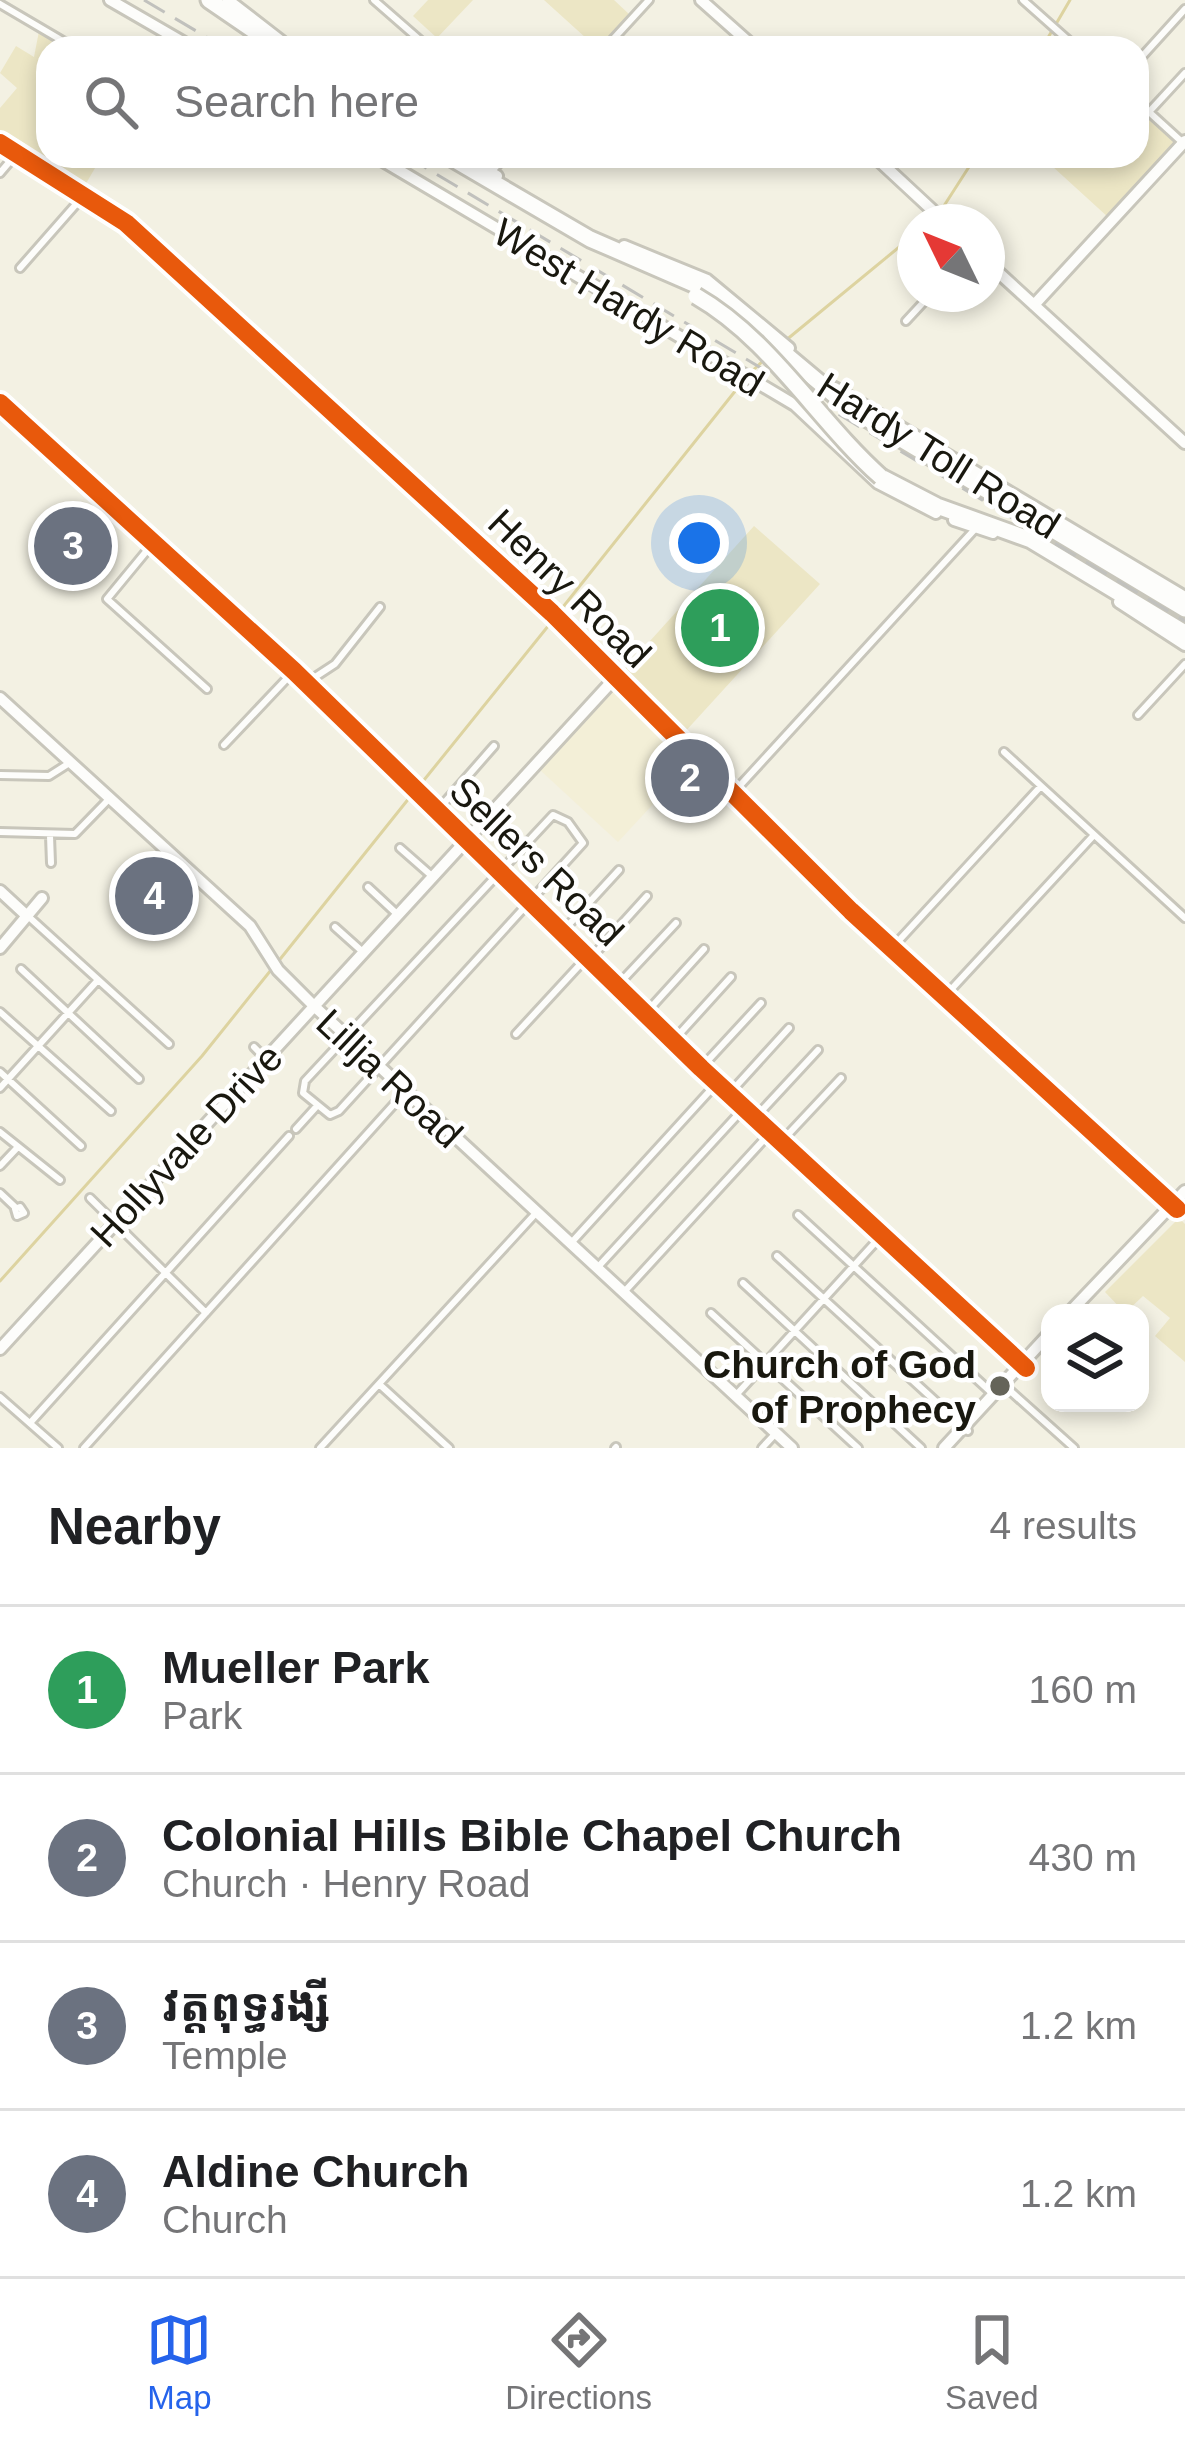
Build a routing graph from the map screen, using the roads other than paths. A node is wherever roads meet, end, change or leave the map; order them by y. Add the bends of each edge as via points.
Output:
1 (16, 0) edge
2 (110, 0) edge
3 (193, 0) edge
4 (208, 0) edge
5 (228, 0) edge
6 (374, 0) edge
7 (649, 0) edge
8 (701, 0) edge
9 (1023, 0) edge
10 (0, 4) edge
11 (1185, 9) edge
12 (10, 10) junction
13 (54, 36) edge
14 (172, 36) edge
15 (245, 36) edge
16 (261, 36) edge
17 (274, 36) edge
18 (415, 36) edge
19 (616, 36) edge
20 (741, 36) edge
21 (1063, 36) edge
22 (1149, 49) edge
23 (1185, 73) edge
24 (1149, 112) joint
25 (0, 143) edge
26 (1184, 143) edge
27 (17, 153) junction
28 (36, 164) edge
29 (42, 168) edge
30 (395, 168) edge
31 (453, 168) edge
32 (469, 168) edge
33 (484, 168) edge
34 (495, 168) edge
35 (887, 168) edge
36 (491, 172) junction
37 (0, 173) edge
38 (85, 194) junction
39 (926, 204) edge
40 (20, 268) dead end
41 (1005, 278) edge
42 (1034, 305) junction
43 (914, 312) edge
44 (906, 321) dead end
45 (780, 344) junction
46 (0, 403) edge
47 (1185, 443) edge
48 (976, 528) junction
49 (154, 542) junction
50 (1185, 603) edge
51 (380, 607) dead end
52 (1185, 639) edge
53 (1185, 664) edge
54 (294, 671) junction
55 (616, 677) junction
56 (307, 683) junction
57 (207, 689) dead end
58 (0, 698) edge
59 (1138, 715) dead end
60 (224, 745) dead end
61 (494, 746) dead end
62 (1004, 752) dead end
63 (71, 762) junction
64 (0, 775) edge
65 (1041, 785) junction
66 (734, 792) junction
67 (110, 798) junction
68 (437, 810) junction
69 (0, 832) edge
70 (1094, 834) junction
71 (50, 836) junction
72 (468, 840) junction
73 (400, 848) dead end
74 (51, 863) dead end
75 (619, 870) dead end
76 (500, 872) junction
77 (434, 877) junction
78 (368, 887) dead end
79 (0, 891) edge
80 (647, 896) dead end
81 (42, 898) dead end
82 (532, 903) junction
83 (26, 915) junction
84 (398, 915) junction
85 (1185, 918) edge
86 (676, 923) dead end
87 (335, 927) dead end
88 (562, 932) junction
89 (0, 948) edge
90 (892, 948) junction
91 (704, 949) dead end
92 (364, 953) junction
93 (588, 958) junction
94 (21, 969) dead end
95 (731, 977) dead end
96 (98, 980) junction
97 (617, 986) junction
98 (946, 995) junction
99 (761, 1003) dead end
100 (314, 1006) junction
101 (0, 1012) edge
102 (68, 1013) junction
103 (646, 1014) junction
104 (789, 1028) dead end
105 (516, 1034) dead end
106 (347, 1037) junction
107 (673, 1041) junction
108 (169, 1043) dead end
109 (38, 1046) junction
110 (254, 1047) dead end
111 (818, 1050) dead end
112 (265, 1058) junction
113 (380, 1068) junction
114 (701, 1068) junction
115 (0, 1072) edge
116 (841, 1078) dead end
117 (8, 1079) junction
118 (140, 1079) dead end
119 (717, 1083) junction
120 (0, 1088) edge
121 (405, 1092) junction
122 (729, 1094) junction
123 (316, 1107) junction
124 (744, 1108) junction
125 (110, 1111) dead end
126 (755, 1118) junction
127 (0, 1132) edge
128 (771, 1132) junction
129 (782, 1142) junction
130 (81, 1145) dead end
131 (16, 1148) junction
132 (0, 1166) edge
133 (60, 1180) dead end
134 (1185, 1191) edge
135 (0, 1193) edge
136 (89, 1198) dead end
137 (1178, 1204) edge
138 (16, 1208) dead end
139 (536, 1213) junction
140 (798, 1215) dead end
141 (116, 1221) junction
142 (882, 1235) junction
143 (569, 1244) junction
144 (778, 1256) dead end
145 (854, 1266) junction
146 (596, 1269) junction
147 (164, 1274) junction
148 (742, 1282) dead end
149 (623, 1294) junction
150 (824, 1298) junction
151 (1081, 1304) edge
152 (206, 1313) junction
153 (711, 1313) dead end
154 (795, 1330) junction
155 (1041, 1348) edge
156 (0, 1349) edge
157 (765, 1363) junction
158 (1024, 1366) junction
159 (380, 1384) junction
160 (1006, 1388) junction
161 (993, 1394) junction
162 (0, 1397) edge
163 (735, 1397) junction
164 (30, 1423) junction
165 (966, 1429) junction
166 (776, 1433) junction
167 (58, 1448) edge
168 (84, 1448) edge
169 (320, 1448) edge
170 (449, 1448) edge
171 (762, 1448) edge
172 (792, 1448) edge
173 (858, 1448) edge
174 (921, 1448) edge
175 (948, 1448) edge
176 (1074, 1448) edge

1 - 12 street
2 - 14 street
3 - 15 highway
4 - 16 highway
5 - 17 street
6 - 18 street
7 - 19 street
8 - 20 street
9 - 21 street
10 - 12 street
11 - 22 street
12 - 13 street
23 - 24 street
24 - 26 street
25 - 27 street, Henry Road
26 - 42 street
27 - 28 street, Henry Road
27 - 37 street
29 - 38 street, Henry Road
30 - 48 street, West Hardy Road via 807,414 878,483
31 - 52 highway, Hardy Toll Road, bridge via 587,248 696,296 745,331 881,477 1031,539
32 - 45 highway, Hardy Toll Road via 590,239 710,291
33 - 36 street
34 - 36 street
35 - 39 street
36 - 45 street via 598,235 706,280
38 - 40 street
38 - 55 street, Henry Road via 120,217
41 - 42 street
42 - 47 street
43 - 44 street
45 - 50 street via 854,400
45 - 50 highway, Hardy Toll Road via 851,409
46 - 49 street, Sellers Road
48 - 52 street, West Hardy Road via 1048,556
48 - 66 street
49 - 54 street, Sellers Road
49 - 57 street via 107,599
51 - 56 street via 335,664
53 - 59 street
54 - 56 street, Sellers Road
54 - 60 street
55 - 66 street, Henry Road
55 - 72 street, Hollyvale Drive
56 - 68 street, Sellers Road
58 - 63 street, Lillja Road
61 - 68 street
62 - 65 street
63 - 64 street via 49,776
63 - 67 street, Lillja Road
65 - 70 street
65 - 90 street
66 - 90 street, Henry Road
67 - 71 street via 75,834
67 - 100 street, Lillja Road via 250,926
68 - 72 street, Sellers Road
69 - 71 street
70 - 85 street
70 - 98 street
71 - 74 street
72 - 76 street, Sellers Road
72 - 77 street, Hollyvale Drive
73 - 77 street
75 - 88 street
76 - 82 street, Sellers Road
76 - 82 street via 553,815 571,825 583,843
76 - 106 street
77 - 84 street, Hollyvale Drive
78 - 84 street
79 - 83 street
80 - 93 street
81 - 83 street
82 - 88 street, Sellers Road
82 - 113 street
83 - 89 street
83 - 96 street
84 - 92 street, Hollyvale Drive
86 - 97 street
87 - 92 street
88 - 93 street, Sellers Road
90 - 98 street, Henry Road
91 - 103 street
92 - 100 street, Hollyvale Drive
93 - 97 street, Sellers Road
93 - 105 street
94 - 102 street
95 - 107 street
96 - 102 street
96 - 108 street
97 - 103 street, Sellers Road
98 - 137 street, Henry Road
99 - 114 street
100 - 106 street, Lillja Road
100 - 112 street, Hollyvale Drive
101 - 109 street
102 - 109 street
102 - 118 street
103 - 107 street, Sellers Road
104 - 122 street
106 - 113 street, Lillja Road
106 - 123 street via 305,1081 303,1094
107 - 114 street, Sellers Road
109 - 117 street
109 - 125 street
110 - 112 street
111 - 126 street
112 - 141 street, Hollyvale Drive
113 - 121 street, Lillja Road
113 - 123 street via 336,1113
114 - 119 street, Sellers Road
115 - 117 street
116 - 129 street
117 - 120 street
117 - 130 street
119 - 122 street, Sellers Road
119 - 143 street
121 - 139 street, Lillja Road
121 - 152 street
122 - 124 street, Sellers Road
123 - 147 street
124 - 126 street, Sellers Road
124 - 146 street
126 - 128 street, Sellers Road
127 - 131 street
128 - 129 street, Sellers Road
128 - 149 street
129 - 142 street, Sellers Road
131 - 132 street
131 - 133 street
134 - 137 street
135 - 138 street
136 - 141 street
137 - 151 street
139 - 143 street, Lillja Road
139 - 159 street
140 - 145 street
141 - 147 street
141 - 156 street, Hollyvale Drive
142 - 145 street
142 - 158 street, Sellers Road
143 - 146 street, Lillja Road
144 - 150 street
145 - 150 street
145 - 161 street
146 - 149 street, Lillja Road
147 - 152 street
147 - 164 street
148 - 154 street
149 - 163 street, Lillja Road
150 - 154 street
150 - 165 street
152 - 168 street
153 - 157 street
154 - 157 street
154 - 174 street
155 - 158 street
157 - 163 street
157 - 173 street
158 - 160 street
158 - 161 street
159 - 169 street
159 - 170 street
160 - 165 street
160 - 176 street
161 - 165 street
162 - 164 street
163 - 166 street, Lillja Road
164 - 167 street
165 - 175 street
166 - 171 street
166 - 172 street, Lillja Road

